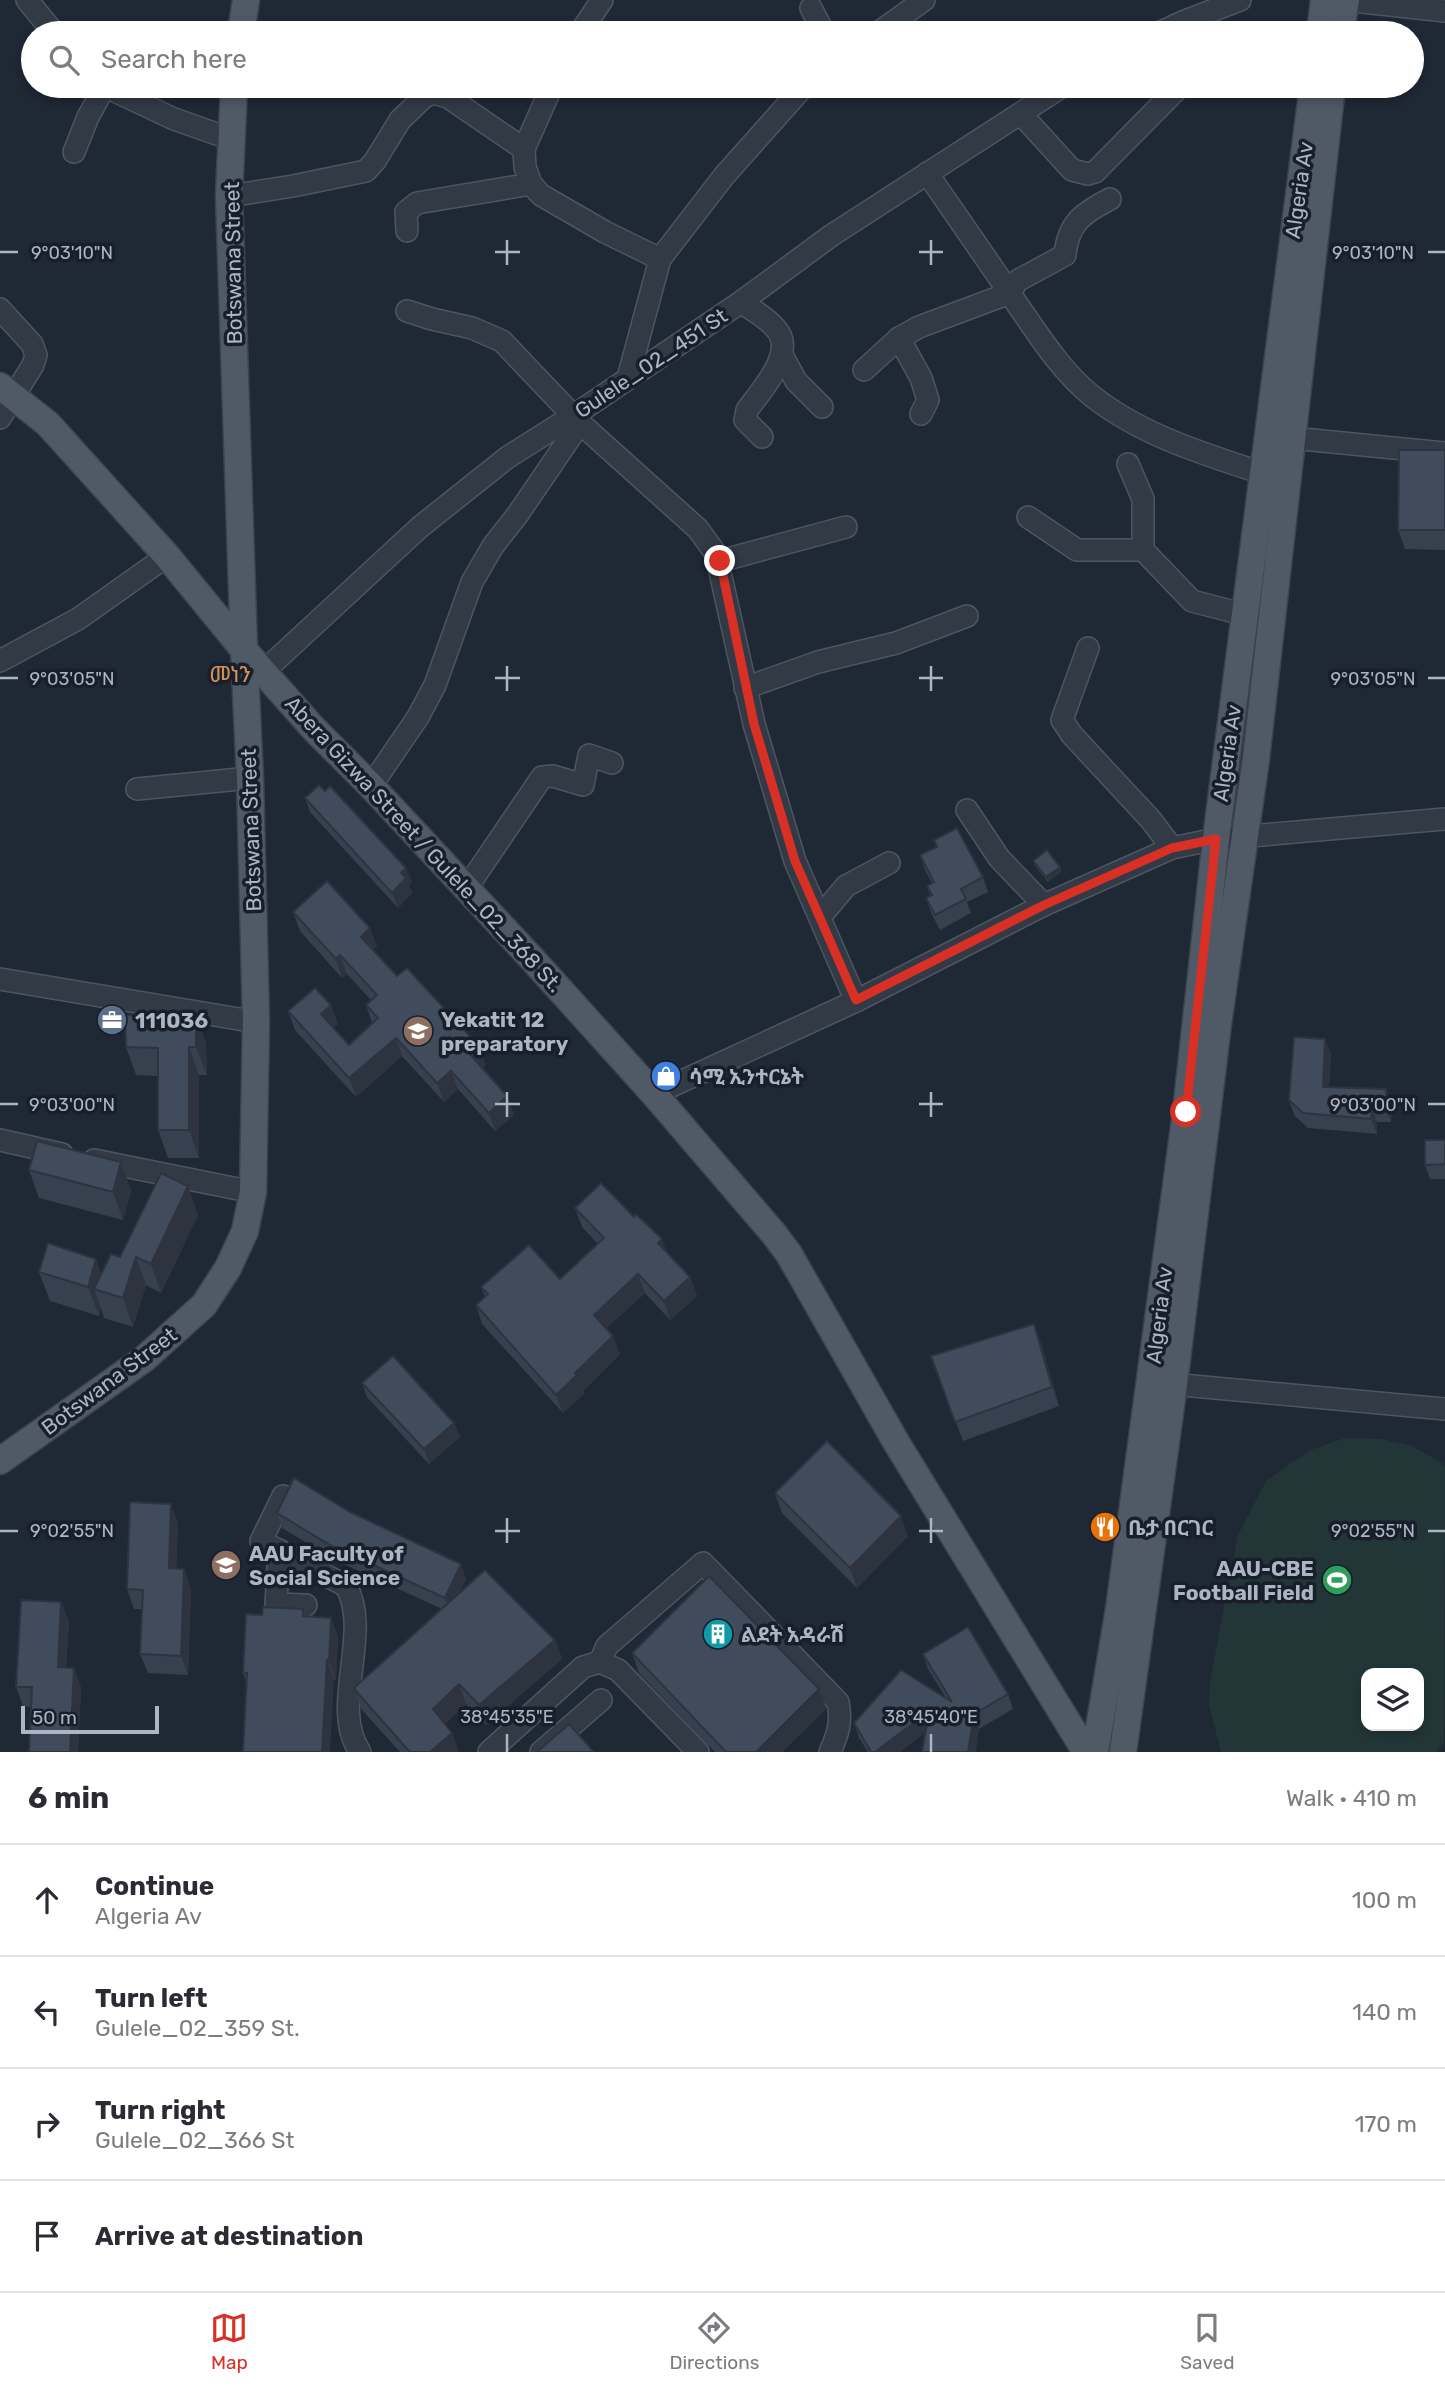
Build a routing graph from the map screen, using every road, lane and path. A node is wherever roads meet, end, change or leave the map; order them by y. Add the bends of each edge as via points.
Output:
1 (27, 0) edge
2 (246, 0) edge
3 (602, 0) edge
4 (924, 0) edge
5 (1240, 0) edge
6 (1340, 0) edge
7 (1387, 3) edge
8 (811, 8) dead end
9 (1445, 11) edge
10 (44, 21) edge
11 (243, 21) edge
12 (588, 21) edge
13 (818, 21) edge
14 (895, 21) edge
15 (1185, 21) edge
16 (1327, 21) edge
17 (1340, 21) edge
18 (98, 98) edge
19 (129, 98) edge
20 (233, 98) edge
21 (423, 98) edge
22 (449, 98) edge
23 (547, 98) edge
24 (793, 98) edge
25 (1045, 98) edge
26 (1168, 98) edge
27 (1311, 98) edge
28 (1331, 98) edge
29 (1021, 114) junction
30 (231, 139) junction
31 (524, 149) junction
32 (74, 152) dead end
33 (927, 173) junction
34 (531, 184) junction
35 (229, 196) junction
36 (1110, 199) dead end
37 (407, 231) dead end
38 (660, 259) junction
39 (1010, 293) junction
40 (741, 302) junction
41 (0, 309) edge
42 (407, 311) dead end
43 (898, 338) junction
44 (782, 355) junction
45 (864, 370) dead end
46 (628, 378) junction
47 (4, 399) edge
48 (822, 407) dead end
49 (921, 414) dead end
50 (577, 419) junction
51 (762, 437) dead end
52 (1292, 438) junction
53 (1445, 453) edge
54 (1128, 464) dead end
55 (1262, 473) junction
56 (1028, 517) dead end
57 (846, 527) dead end
58 (1143, 550) junction
59 (167, 556) junction
60 (720, 561) junction
61 (1246, 615) junction
62 (967, 616) dead end
63 (1088, 648) dead end
64 (244, 650) junction
65 (2, 657) edge
66 (263, 672) junction
67 (745, 688) junction
68 (612, 763) dead end
69 (250, 778) junction
70 (371, 786) junction
71 (138, 789) dead end
72 (967, 810) dead end
73 (1445, 818) edge
74 (1246, 836) junction
75 (1216, 839) junction
76 (1172, 848) junction
77 (889, 863) dead end
78 (466, 888) junction
79 (1044, 905) junction
80 (820, 917) junction
81 (0, 979) edge
82 (856, 1000) junction
83 (256, 1022) junction
84 (654, 1094) junction
85 (0, 1140) edge
86 (253, 1192) junction
87 (1163, 1383) junction
88 (1445, 1409) edge
89 (1, 1460) edge
90 (283, 1496) edge
91 (279, 1550) junction
92 (306, 1605) dead end
93 (600, 1661) junction
94 (601, 1700) dead end
95 (360, 1752) edge
96 (489, 1752) edge
97 (541, 1752) edge
98 (698, 1752) edge
99 (830, 1752) edge
100 (1086, 1752) edge
101 (1095, 1752) edge
102 (1123, 1752) edge

1 - 10 street
2 - 11 main road
3 - 12 street
4 - 14 street
5 - 15 street
6 - 7 street
6 - 16 main road
6 - 17 main road
7 - 9 street
8 - 13 street
18 - 32 street
19 - 30 street
20 - 30 main road, Botswana Street
21 - 35 street via 400,120 366,171
22 - 31 street
23 - 31 street
24 - 38 street via 724,176
25 - 29 street, Gulele_02_451 St
26 - 29 street via 1088,174 1072,170
27 - 55 main road, Algeria Av
28 - 52 main road, Algeria Av
29 - 33 street, Gulele_02_451 St
30 - 35 main road, Botswana Street
31 - 34 street
33 - 39 street
33 - 40 street, Gulele_02_451 St
34 - 37 street via 417,203 406,212
34 - 38 street via 541,195
35 - 64 main road, Botswana Street
36 - 39 street via 1076,222 1066,240 1065,255 1017,281
38 - 46 street
39 - 43 street
39 - 55 street via 1052,355 1104,405 1187,448
40 - 44 street via 777,329
40 - 46 street, Gulele_02_451 St
41 - 47 street via 32,344 36,355
42 - 50 street via 502,341
43 - 45 street
43 - 49 street via 928,400
44 - 48 street via 796,381
44 - 51 street via 747,410 745,420
46 - 50 street, Gulele_02_451 St
47 - 59 main road, Abera Gizwa Street / Gulele_02_368 St. via 48,425
50 - 60 street via 698,529
50 - 66 street, Gulele_02_451 St via 508,457 419,527
50 - 70 street via 472,582 435,685
52 - 53 street
52 - 74 main road, Algeria Av
54 - 58 street via 1143,499
55 - 61 main road, Algeria Av
56 - 58 street via 1077,550
57 - 60 street
58 - 61 street via 1192,601
59 - 64 main road, Abera Gizwa Street / Gulele_02_368 St.
59 - 65 street via 78,619
60 - 67 street
61 - 75 main road, Algeria Av
62 - 67 street via 896,643 818,662
63 - 76 street via 1062,720
64 - 66 main road, Abera Gizwa Street / Gulele_02_368 St.
64 - 69 main road, Botswana Street
66 - 70 main road, Abera Gizwa Street / Gulele_02_368 St.
67 - 80 street via 795,861
68 - 78 street via 589,755 583,785 542,777
69 - 71 street
69 - 83 main road, Botswana Street
70 - 78 main road, Abera Gizwa Street / Gulele_02_368 St.
72 - 79 street via 999,858
73 - 74 street
74 - 75 street
74 - 87 main road, Algeria Av
75 - 76 street
75 - 87 main road, Algeria Av
76 - 79 street
77 - 80 street via 846,886
78 - 84 main road, Abera Gizwa Street / Gulele_02_368 St.
79 - 82 street
80 - 82 street
81 - 83 street
82 - 84 street
83 - 86 main road, Botswana Street
84 - 100 main road, Abera Gizwa Street / Gulele_02_368 St. via 789,1254 896,1442
85 - 86 street
86 - 89 main road, Botswana Street via 245,1231 204,1305 144,1359
87 - 88 street
87 - 101 main road, Algeria Av
87 - 102 main road, Algeria Av
90 - 91 street via 261,1541
91 - 92 street via 276,1604
91 - 95 street via 346,1586 354,1599 350,1722 353,1743
93 - 96 street via 583,1667
93 - 98 street via 618,1670
93 - 99 street via 607,1646 703,1563 838,1702 840,1731
94 - 97 street

